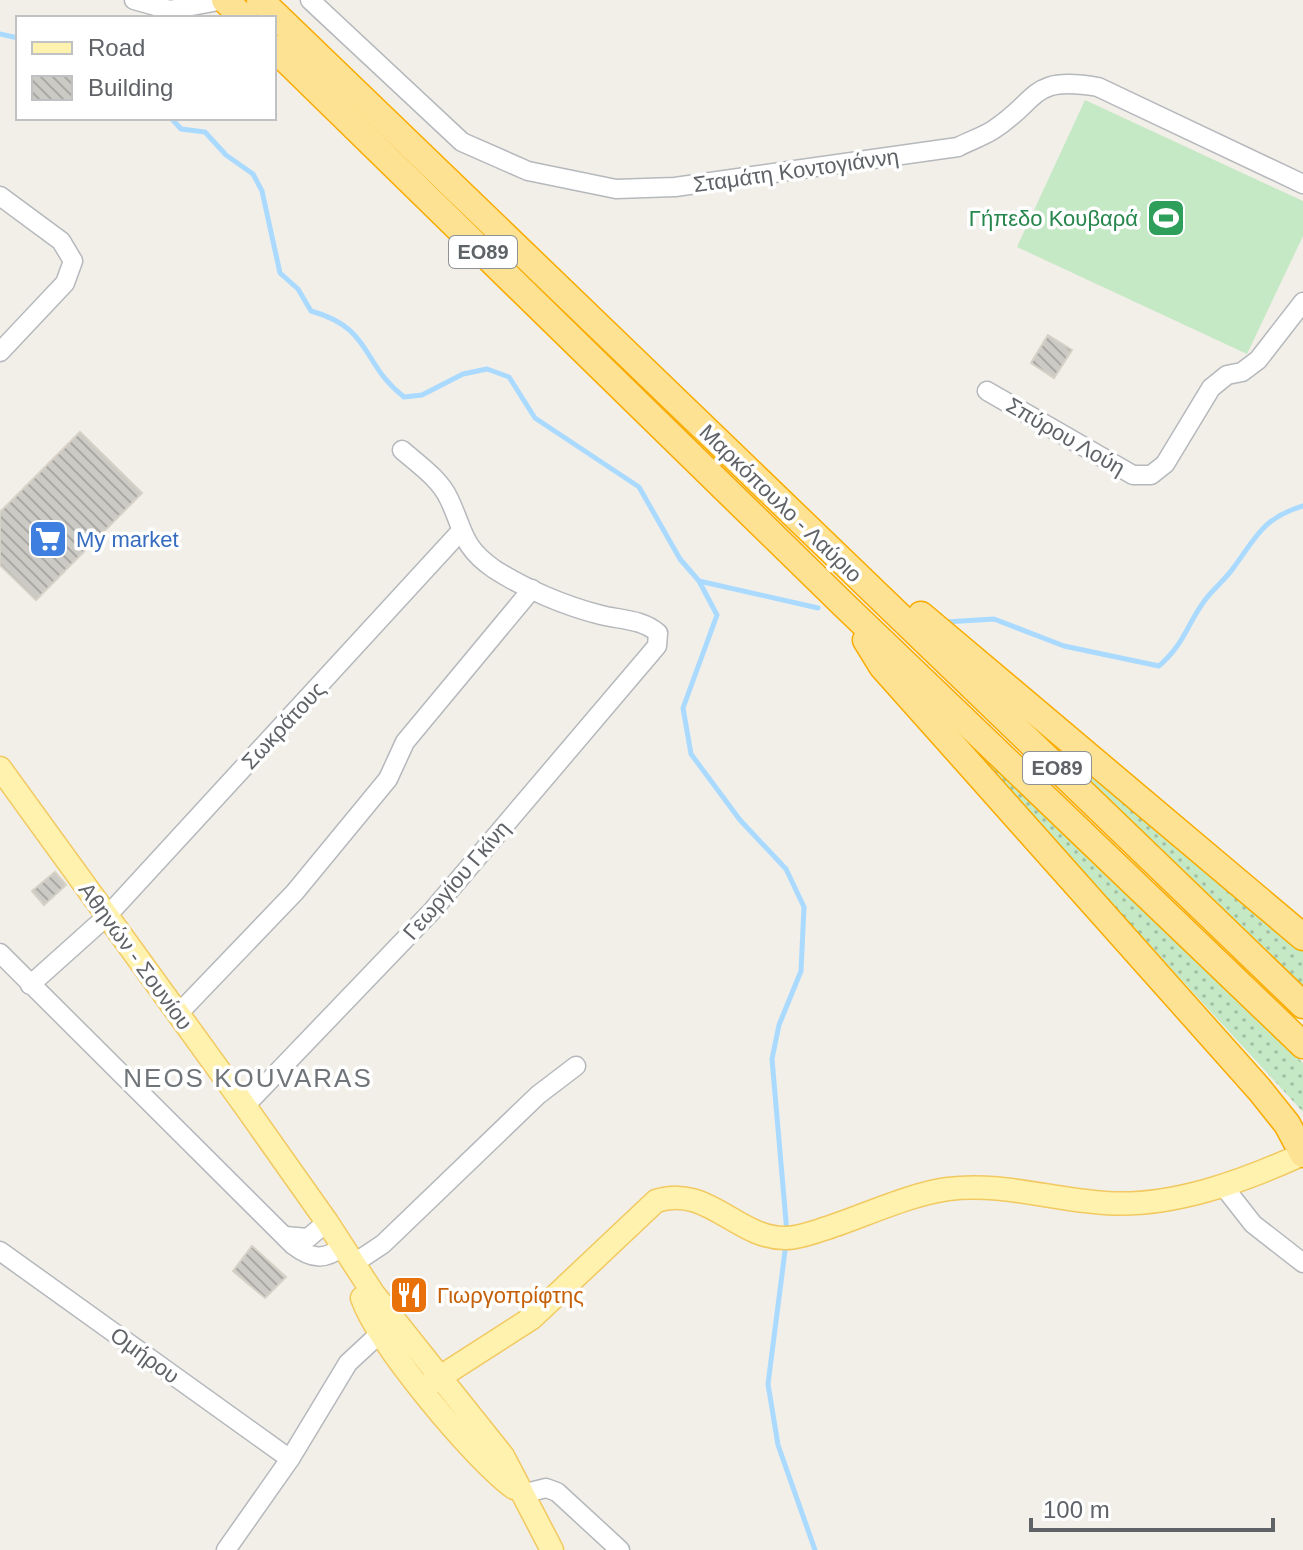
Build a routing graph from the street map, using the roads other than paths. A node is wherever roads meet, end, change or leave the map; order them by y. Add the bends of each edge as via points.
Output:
1 (134, 0) edge
2 (225, 0) edge
3 (260, 0) edge
4 (310, 0) edge
5 (242, 16) edge
6 (276, 50) edge
7 (1303, 184) edge
8 (0, 196) edge
9 (1303, 302) edge
10 (0, 352) edge
11 (987, 391) dead end
12 (402, 450) dead end
13 (811, 531) junction
14 (459, 533) junction
15 (532, 589) junction
16 (843, 604) junction
17 (0, 768) edge
18 (107, 916) junction
19 (1303, 937) edge
20 (3, 966) edge
21 (30, 985) junction
22 (1303, 1005) edge
23 (178, 1014) junction
24 (1303, 1045) edge
25 (576, 1066) dead end
26 (245, 1106) junction
27 (1303, 1154) edge
28 (1224, 1187) junction
29 (327, 1222) junction
30 (285, 1236) junction
31 (0, 1251) edge
32 (348, 1255) junction
33 (1303, 1263) edge
34 (386, 1326) junction
35 (431, 1382) junction
36 (290, 1459) junction
37 (522, 1494) junction
38 (545, 1547) edge
39 (226, 1550) edge
40 (620, 1550) edge

1 - 2 street via 170,10
2 - 5 highway
3 - 13 highway, Μαρκόπουλο - Λαύριο / ΕΟ89
4 - 7 street, Σταμάτη Κοντογιάννη via 462,142 528,171 616,189 675,187 958,147 994,129 1040,88 1070,82 1098,87
6 - 16 highway, Μαρκόπουλο - Λαύριο / ΕΟ89
8 - 10 street via 61,241 73,261 65,283
9 - 11 street, Σπύρου Λούη via 1258,360 1211,388 1165,464 1151,475 1133,475
12 - 14 street via 449,497
13 - 19 highway via 841,546
13 - 22 highway, Μαρκόπουλο - Λαύριο / ΕΟ89
14 - 15 street via 493,568
14 - 18 street, Σωκράτους
15 - 23 street via 405,742 388,779 295,892
15 - 26 street, Γεωργίου Γκίνη via 599,615 648,624 658,633 657,646 432,911
16 - 24 highway, Μαρκόπουλο - Λαύριο / ΕΟ89
16 - 27 highway via 882,666 1259,1089
17 - 18 main road, Αθηνών - Σουνίου
18 - 21 street, Σωκράτους
18 - 23 main road, Αθηνών - Σουνίου
20 - 21 street
21 - 30 street
23 - 26 main road, Αθηνών - Σουνίου
25 - 32 street via 538,1095 373,1254
26 - 29 main road, Αθηνών - Σουνίου
27 - 28 main road
28 - 33 street via 1253,1224
28 - 35 main road via 1107,1204 989,1188 946,1189 802,1236 774,1237 691,1197 669,1197 656,1201 532,1318
29 - 30 street via 308,1238
29 - 32 main road, Αθηνών - Σουνίου
30 - 32 street via 317,1258
31 - 36 street, Ομήρου
32 - 34 main road, Αθηνών - Σουνίου via 364,1303
34 - 35 main road, Αθηνών - Σουνίου
34 - 36 street via 348,1363
35 - 37 main road, Αθηνών - Σουνίου via 503,1456
36 - 39 street
37 - 38 main road, Αθηνών - Σουνίου
37 - 40 street via 546,1488 557,1492

